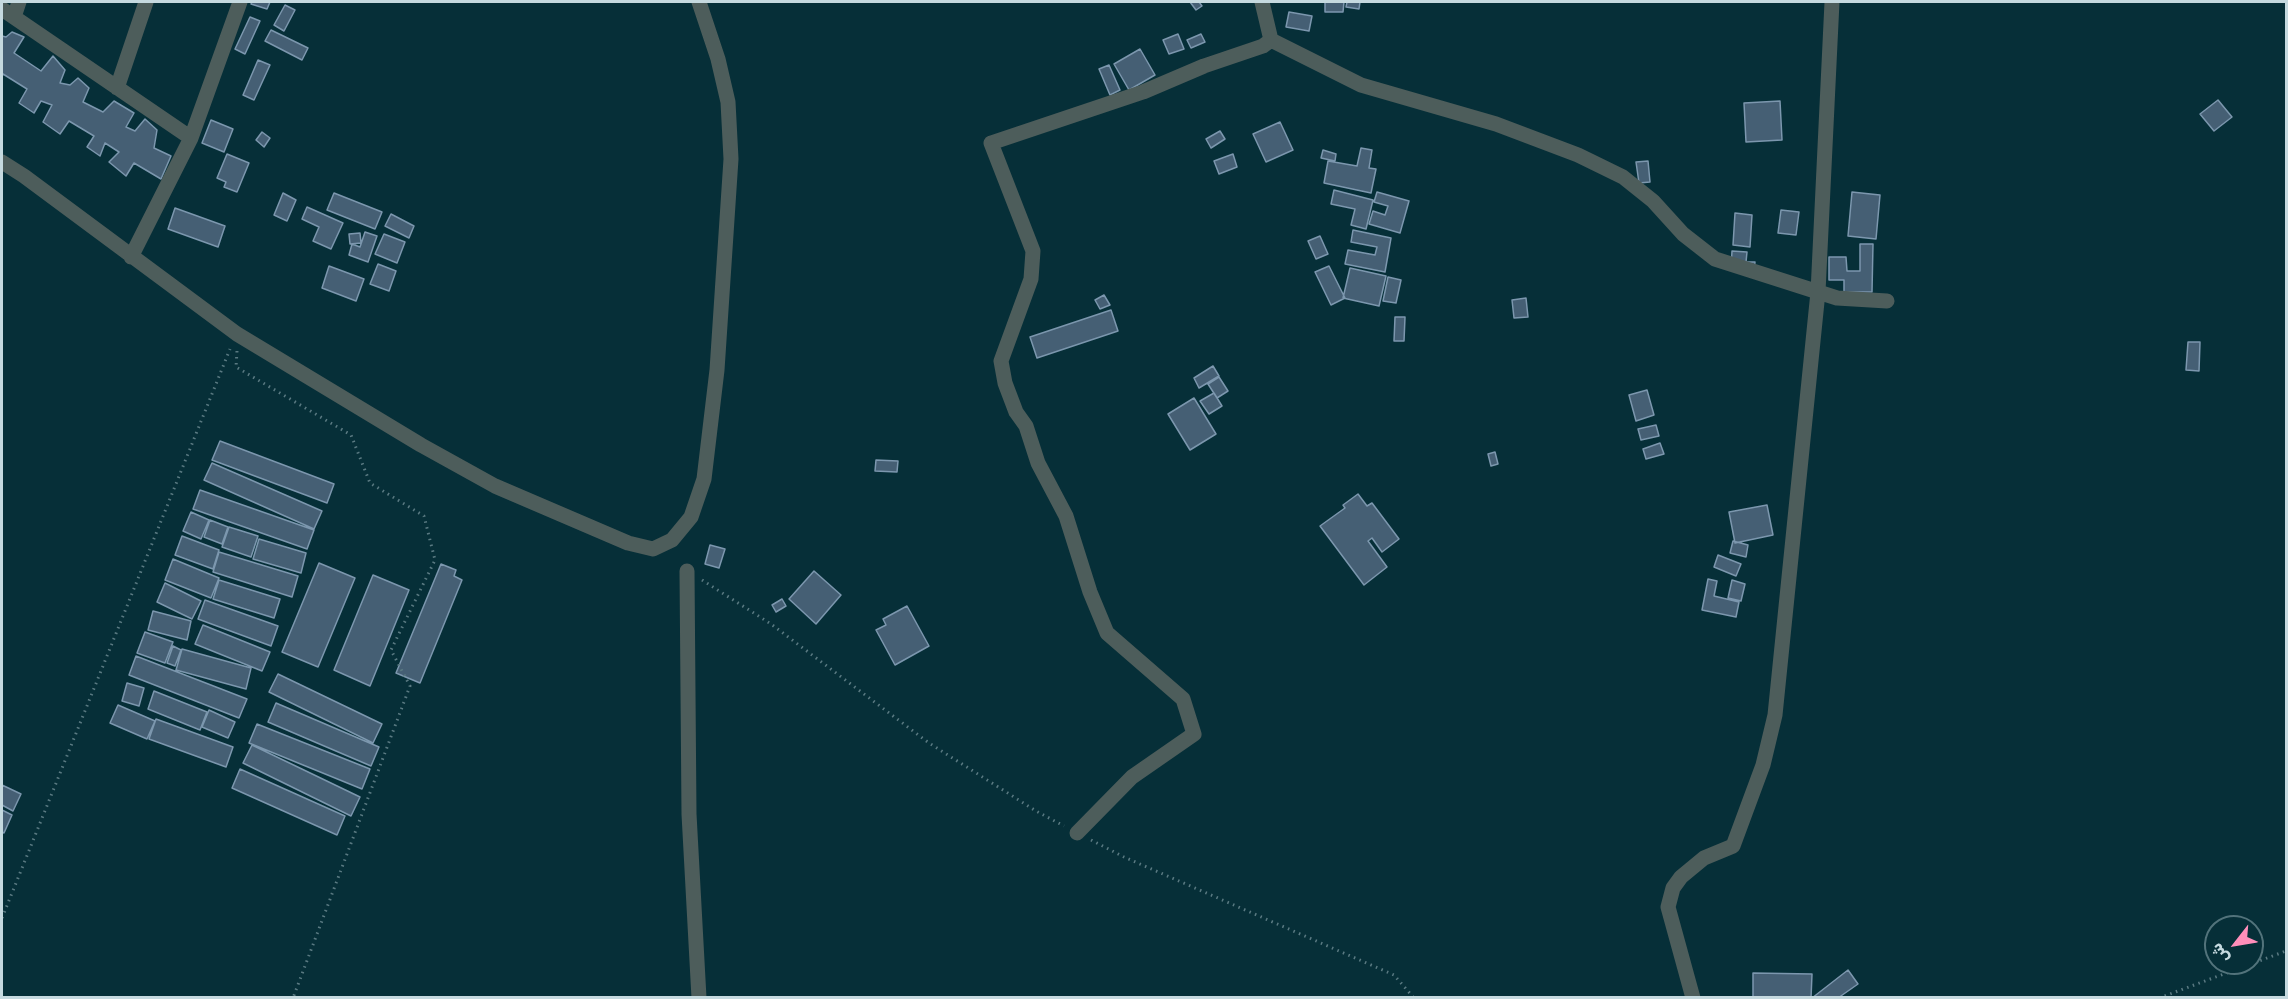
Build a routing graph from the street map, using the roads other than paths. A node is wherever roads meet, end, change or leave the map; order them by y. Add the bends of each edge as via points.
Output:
1 (19, 2) edge
2 (146, 2) edge
3 (240, 2) edge
4 (699, 2) edge
5 (1262, 2) edge
6 (1832, 2) edge
7 (8, 13) edge
8 (1270, 40) junction
9 (117, 88) junction
10 (191, 138) junction
11 (2, 162) edge
12 (131, 257) junction
13 (1818, 292) junction
14 (1887, 301) dead end
15 (687, 571) road end
16 (1077, 833) road end
17 (699, 998) edge
18 (1693, 998) edge

1 - 7 street
2 - 9 street
3 - 10 street
4 - 12 street via 728,102 731,159 717,370 704,479 691,517 672,540 653,549 628,543 495,486 421,445 237,334
5 - 8 street
6 - 13 street
7 - 9 street
8 - 13 street via 1361,86 1496,124 1578,154 1623,177 1653,201 1683,234 1715,258
8 - 16 street via 1143,92 991,143 1033,251 1031,279 1001,361 1005,383 1026,426 1038,463 1066,516 1107,633 1183,699 1194,734 1132,777
9 - 10 street
10 - 12 street
11 - 12 street
13 - 14 street via 1837,298
13 - 18 street via 1773,725 1763,765 1733,846 1704,858 1681,877 1668,907
15 - 17 street via 689,814

